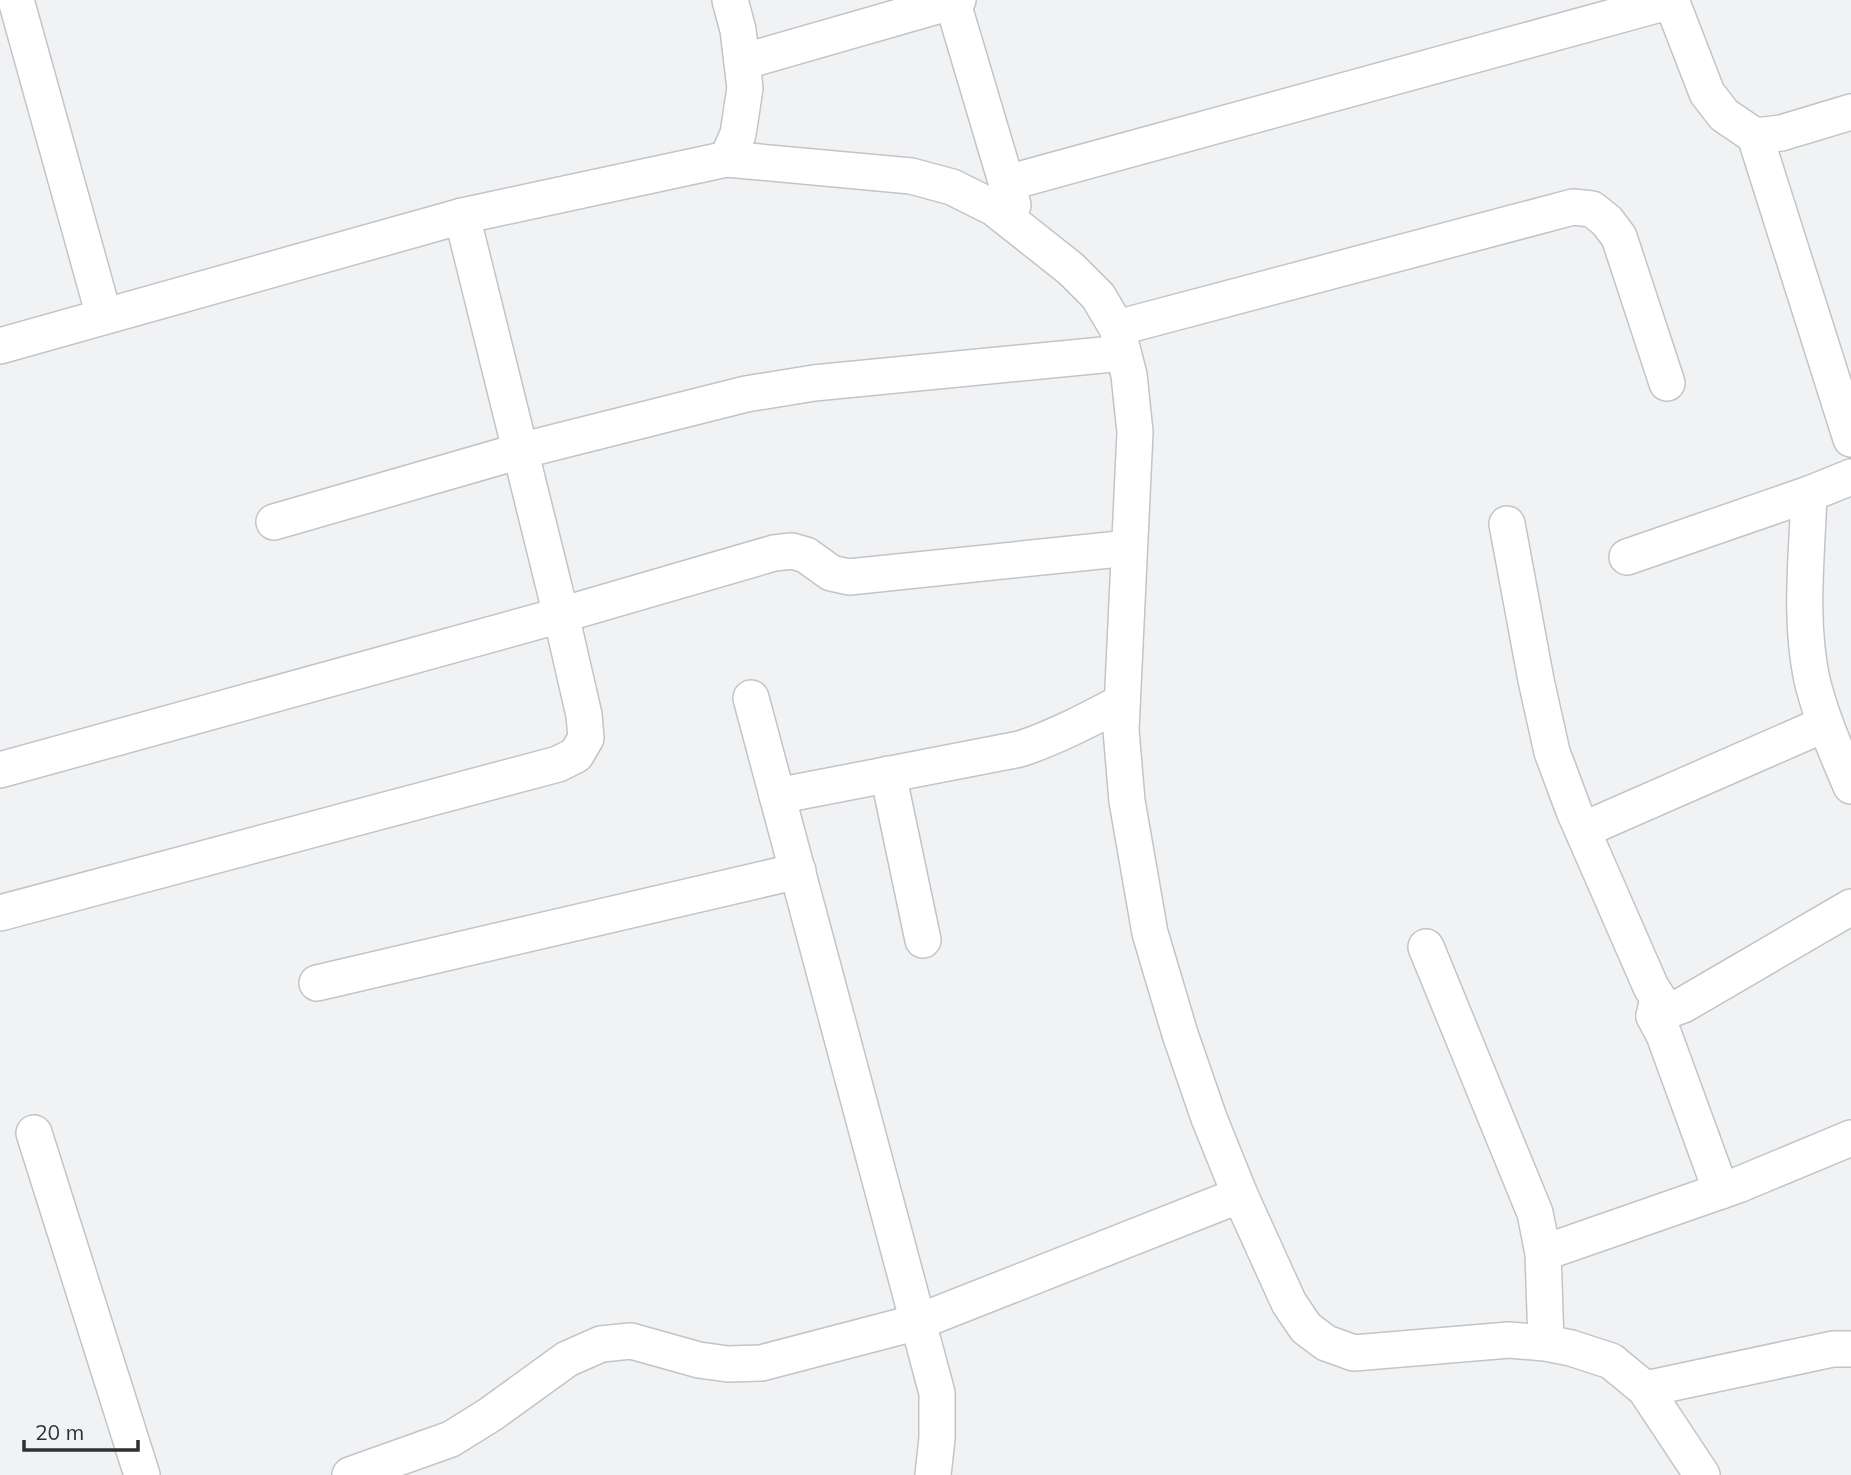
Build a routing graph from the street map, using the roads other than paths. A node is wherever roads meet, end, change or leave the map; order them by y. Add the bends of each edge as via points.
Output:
1 (16, 0) edge
2 (730, 0) edge
3 (1671, 0) edge
4 (954, 1) edge
5 (742, 62) junction
6 (1851, 113) edge
7 (1755, 136) junction
8 (727, 159) junction
9 (1007, 183) junction
10 (462, 216) junction
11 (1020, 229) junction
12 (104, 316) junction
13 (1120, 341) junction
14 (0, 346) edge
15 (1667, 383) dead end
16 (1851, 439) edge
17 (520, 451) junction
18 (1851, 477) edge
19 (1810, 494) junction
20 (274, 522) dead end
21 (1507, 524) dead end
22 (1129, 548) junction
23 (1628, 557) dead end
24 (561, 615) junction
25 (751, 698) dead end
26 (1122, 702) junction
27 (1825, 724) junction
28 (0, 770) edge
29 (888, 775) junction
30 (1851, 786) edge
31 (777, 796) junction
32 (1583, 830) junction
33 (797, 871) junction
34 (1851, 907) edge
35 (0, 913) edge
36 (923, 940) dead end
37 (1426, 947) dead end
38 (317, 984) dead end
39 (1654, 1016) junction
40 (34, 1133) dead end
41 (1851, 1138) edge
42 (1721, 1191) junction
43 (1240, 1195) junction
44 (1544, 1253) junction
45 (918, 1322) junction
46 (1546, 1343) junction
47 (1851, 1349) edge
48 (1645, 1389) junction
49 (142, 1475) edge
50 (350, 1475) edge
51 (933, 1475) edge
52 (1702, 1475) edge

1 - 12 street
2 - 5 street
3 - 7 street via 1707,93 1724,115
3 - 9 street
4 - 5 street
4 - 9 street
5 - 8 street via 745,88 738,134
6 - 7 street
7 - 16 street
8 - 10 street
8 - 11 street via 911,176 952,187 994,208
9 - 11 street
10 - 12 street
10 - 17 street
11 - 13 street via 1098,296
12 - 14 street
13 - 15 street via 1573,207 1592,209 1619,237
13 - 17 street via 746,394
13 - 22 street via 1135,432
17 - 20 street
17 - 24 street
18 - 19 street
19 - 23 street
19 - 27 street via 1805,624 1812,679
21 - 32 street via 1552,752
22 - 24 street via 849,577 831,573 806,555 774,553
22 - 26 street
24 - 28 street
24 - 35 street via 584,715 586,738 576,755 558,764
25 - 31 street
26 - 29 street via 1020,749
26 - 43 street via 1127,801 1150,933 1180,1034
27 - 30 street
27 - 32 street
29 - 31 street
29 - 36 street
31 - 33 street
32 - 39 street via 1658,998
33 - 38 street
33 - 45 street
34 - 39 street via 1683,1005
37 - 44 street via 1535,1213
39 - 42 street
40 - 49 street
41 - 42 street
42 - 44 street
43 - 45 street
43 - 46 street via 1289,1303 1306,1328 1326,1343 1354,1353 1510,1340
44 - 46 street
45 - 50 street via 761,1363 699,1360 631,1342 601,1344 567,1359 452,1439
45 - 51 street via 937,1393
46 - 48 street via 1611,1361
47 - 48 street
48 - 52 street

